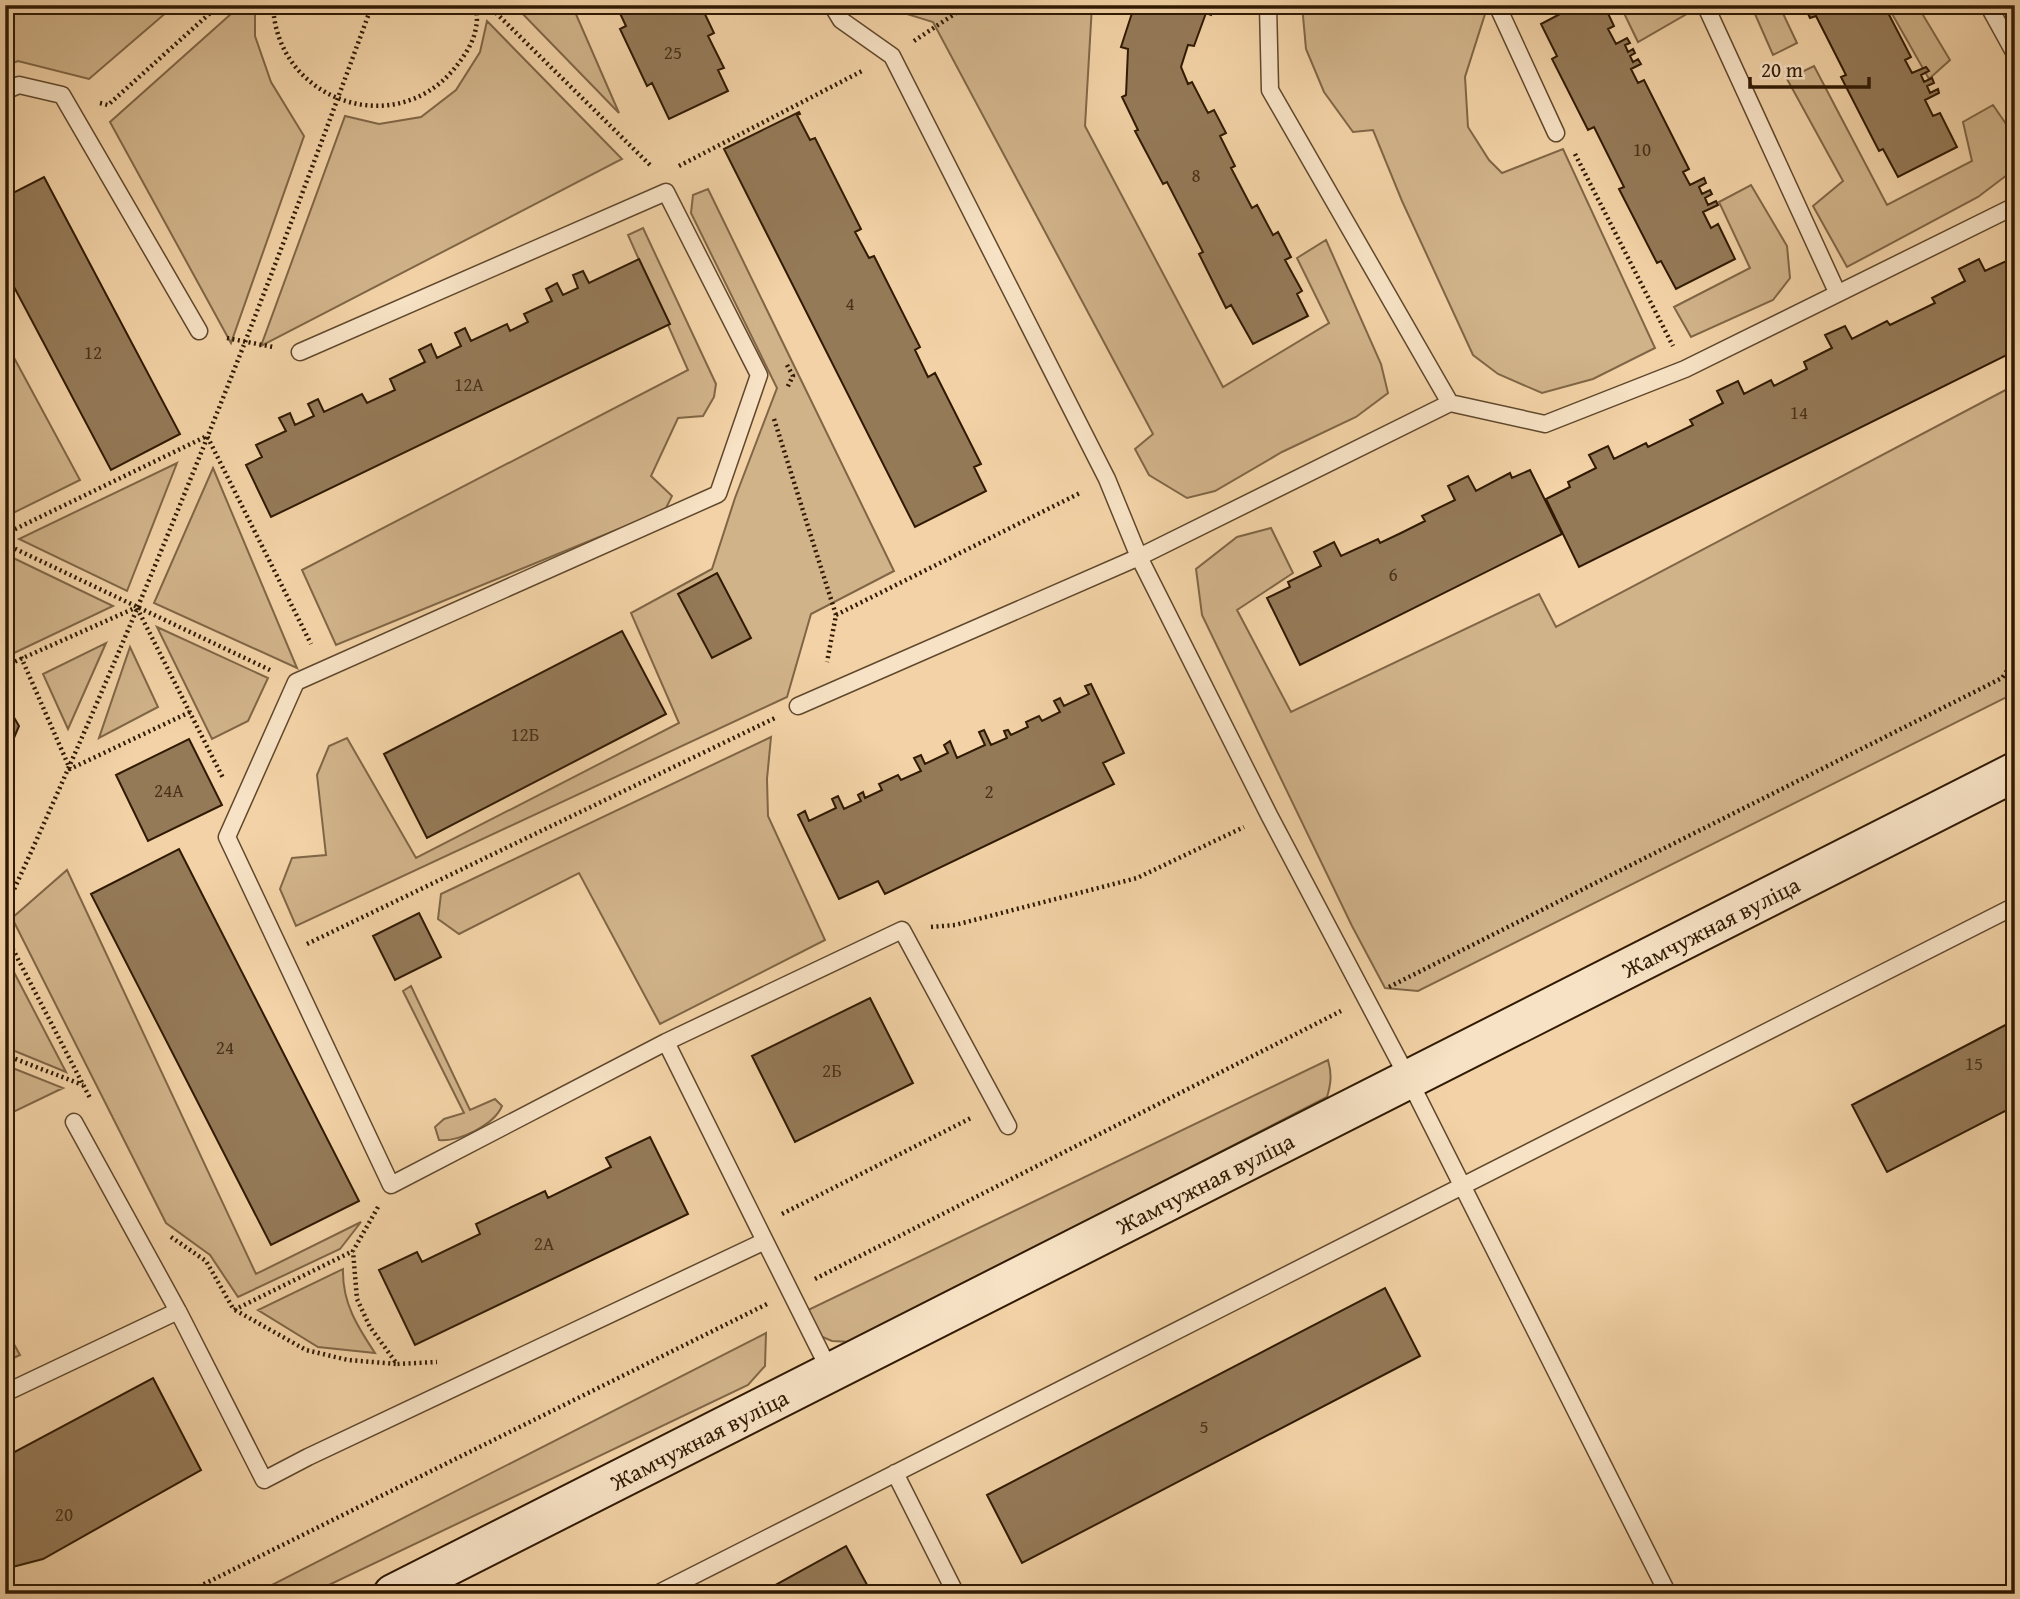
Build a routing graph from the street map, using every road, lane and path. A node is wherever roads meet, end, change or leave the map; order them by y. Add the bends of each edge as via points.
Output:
1 (219, 5) edge
2 (273, 5) edge
3 (372, 5) edge
4 (477, 5) edge
5 (488, 5) edge
6 (832, 5) edge
7 (968, 5) edge
8 (1268, 5) edge
9 (1497, 5) edge
10 (1988, 5) edge
11 (1708, 11) dead end
12 (2015, 54) edge
13 (892, 56) junction
14 (5, 91) edge
15 (338, 99) junction
16 (95, 102) dead end
17 (1556, 133) joint
18 (673, 170) dead end
19 (661, 176) dead end
20 (2015, 206) edge
21 (1838, 292) junction
22 (199, 331) joint
23 (244, 342) junction
24 (300, 352) joint
25 (787, 364) dead end
26 (1685, 369) junction
27 (784, 397) dead end
28 (1450, 403) junction
29 (779, 407) dead end
30 (207, 436) junction
31 (1107, 479) junction
32 (5, 534) edge
33 (5, 544) edge
34 (1139, 557) junction
35 (136, 607) junction
36 (836, 615) junction
37 (21, 657) junction
38 (2015, 659) edge
39 (5, 666) edge
40 (323, 669) junction
41 (296, 682) junction
42 (819, 698) junction
43 (798, 706) joint
44 (190, 712) junction
45 (70, 769) junction
46 (2015, 772) edge
47 (239, 809) junction
48 (1269, 815) junction
49 (2015, 906) edge
50 (5, 909) edge
51 (902, 930) junction
52 (5, 934) edge
53 (283, 956) junction
54 (1366, 999) junction
55 (666, 1042) junction
56 (5, 1055) edge
57 (1408, 1078) junction
58 (83, 1086) junction
59 (997, 1104) junction
60 (96, 1110) dead end
61 (74, 1122) dead end
62 (1008, 1126) dead end
63 (391, 1185) junction
64 (1461, 1186) junction
65 (761, 1234) junction
66 (167, 1235) dead end
67 (353, 1251) junction
68 (789, 1292) junction
69 (234, 1310) junction
70 (178, 1311) junction
71 (449, 1362) dead end
72 (397, 1364) junction
73 (831, 1373) junction
74 (5, 1393) edge
75 (895, 1473) junction
76 (184, 1594) edge
77 (393, 1594) edge
78 (657, 1594) edge
79 (956, 1594) edge
80 (1668, 1594) edge

1 - 16 path via 108,105
2 - 15 path via 283,51 302,77
3 - 15 path
4 - 15 path via 477,28 465,57 445,80 418,97 388,106
5 - 19 path
6 - 13 lane via 841,20
7 - 13 path
8 - 28 lane via 1270,90
9 - 17 lane
10 - 12 lane
11 - 21 lane
13 - 18 path
13 - 31 lane
14 - 22 lane via 19,85 62,95
15 - 23 path
17 - 26 path via 1570,144
20 - 21 lane
21 - 26 lane
22 - 23 path
23 - 24 path
23 - 30 path
24 - 40 lane via 666,192 759,375 718,494
25 - 27 path via 793,376
26 - 28 lane via 1545,424
28 - 34 lane
29 - 36 path via 774,418
30 - 32 path
30 - 35 path
30 - 40 path
31 - 34 lane
31 - 36 path
33 - 35 path
34 - 42 lane
34 - 48 lane
35 - 37 path
35 - 41 path
35 - 44 path
35 - 45 path
36 - 42 path
37 - 39 path
37 - 45 path
38 - 54 path via 2002,678
40 - 41 lane
41 - 47 lane
42 - 43 lane
43 - 53 path
44 - 45 path
44 - 47 path
45 - 50 path
46 - 57 main road, Жамчужная вуліца
47 - 53 lane via 227,837
48 - 51 path via 1137,878 955,925
48 - 54 lane
49 - 64 lane
51 - 55 lane
51 - 59 lane
52 - 58 path
53 - 63 lane
54 - 57 lane
54 - 68 path
55 - 63 lane
55 - 65 lane
56 - 58 path
57 - 64 lane
57 - 73 main road, Жамчужная вуліца
58 - 60 path
59 - 62 lane
59 - 65 path
61 - 70 lane
63 - 67 path
64 - 75 lane
64 - 80 lane
65 - 68 lane
65 - 70 lane via 264,1480
66 - 69 path via 206,1261
67 - 69 path
67 - 72 path via 357,1299 370,1327
68 - 73 lane
68 - 76 path
69 - 72 path via 306,1349 348,1360
70 - 74 lane
71 - 72 path
73 - 77 main road, Жамчужная вуліца
75 - 78 lane
75 - 79 lane

